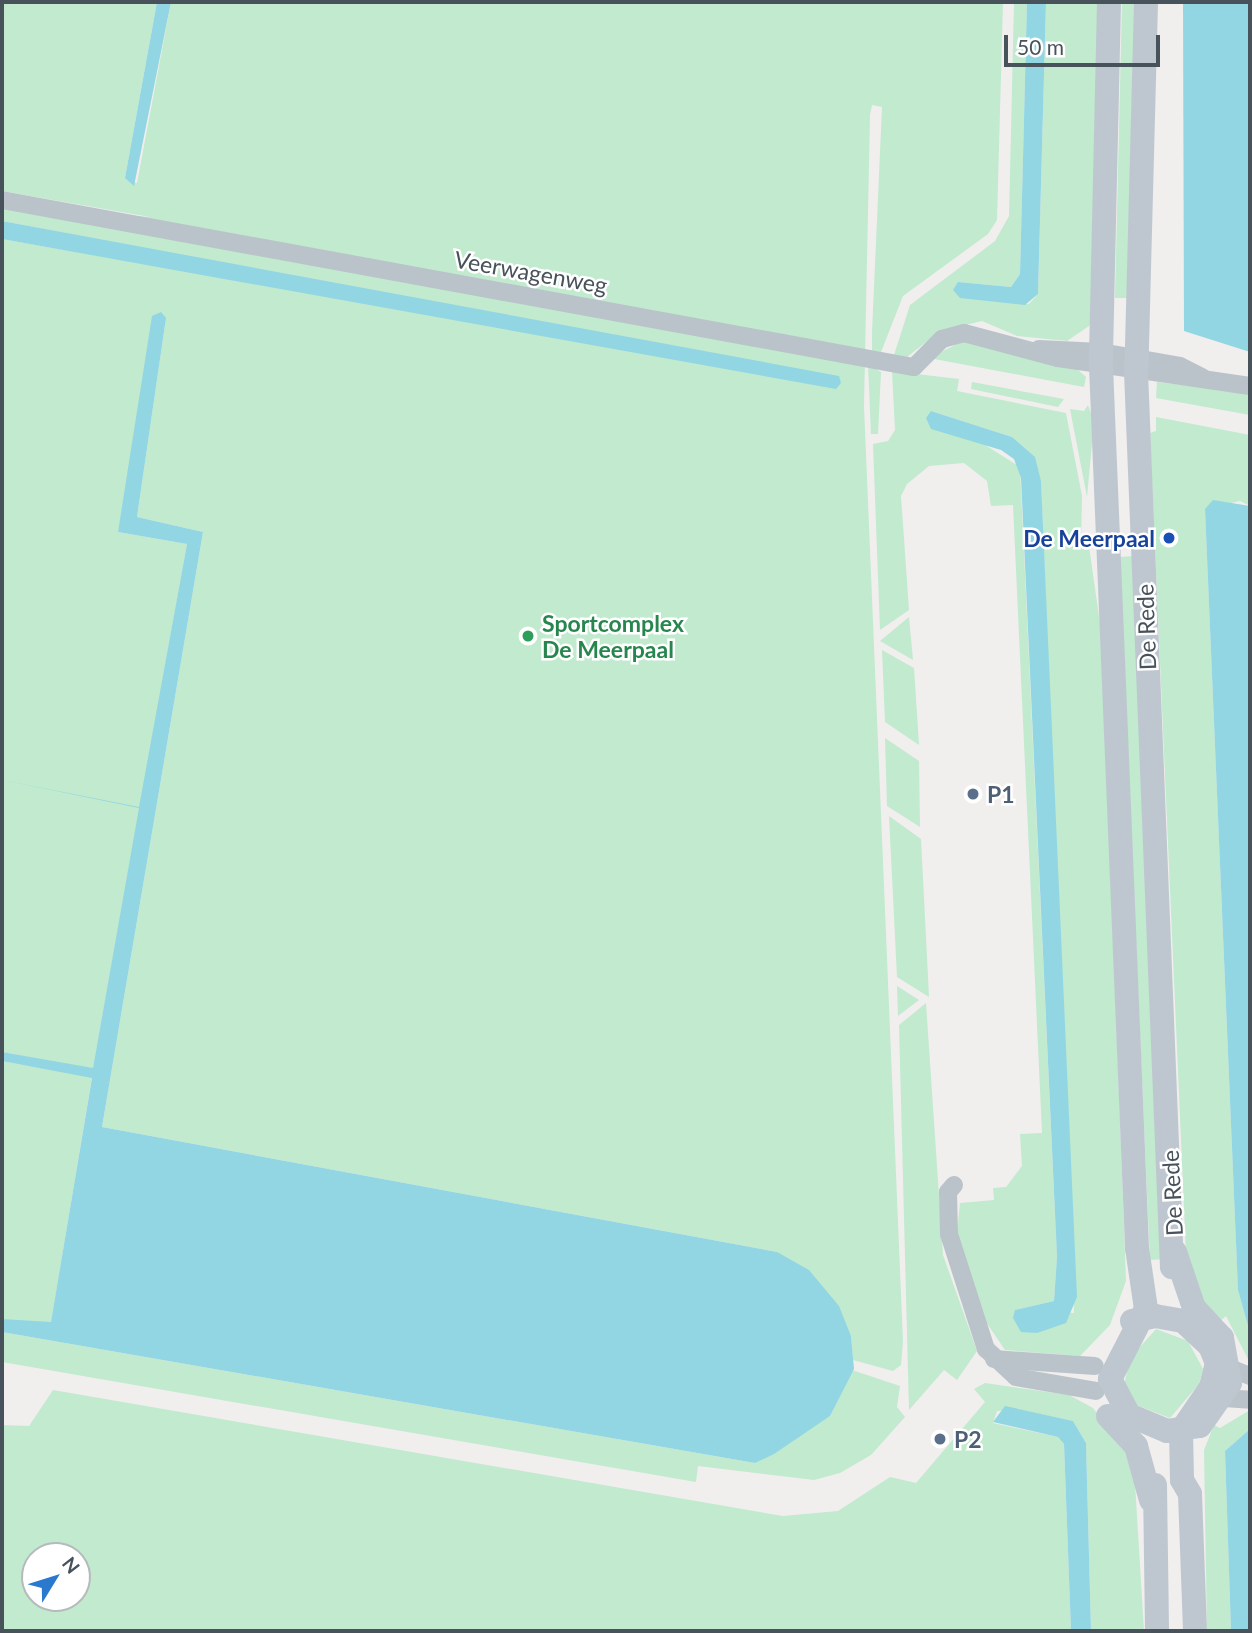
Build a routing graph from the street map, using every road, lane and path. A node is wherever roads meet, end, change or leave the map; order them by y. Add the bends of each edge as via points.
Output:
1 (1109, 2) edge
2 (1146, 2) edge
3 (2, 200) edge
4 (1101, 359) junction
5 (1136, 365) junction
6 (1250, 386) edge
7 (954, 1185) dead end
8 (1188, 1315) junction
9 (1136, 1320) junction
10 (994, 1359) junction
11 (1096, 1366) junction
12 (1232, 1369) edge
13 (1104, 1392) junction
14 (1224, 1398) junction
15 (1250, 1400) edge
16 (1190, 1428) junction
17 (1135, 1430) junction
18 (1157, 1631) edge
19 (1195, 1631) edge

1 - 4 main road, De Rede
2 - 5 main road, De Rede
3 - 4 street, Veerwagenweg via 914,367 942,339 964,333
4 - 5 street, Veerwagenweg
4 - 9 main road, De Rede via 1137,1248
5 - 6 street, Veerwagenweg
5 - 8 main road, De Rede via 1175,1252
7 - 10 street via 947,1204 953,1254
8 - 9 main road
8 - 12 main road via 1222,1338
9 - 11 main road via 1104,1344
9 - 13 main road
10 - 11 street
10 - 13 street via 1025,1380
11 - 13 main road
12 - 14 main road
12 - 16 main road via 1211,1387
13 - 17 main road via 1107,1415
14 - 15 street
14 - 16 main road
16 - 17 main road
16 - 19 main road via 1182,1480 1190,1494
17 - 18 main road via 1152,1500

